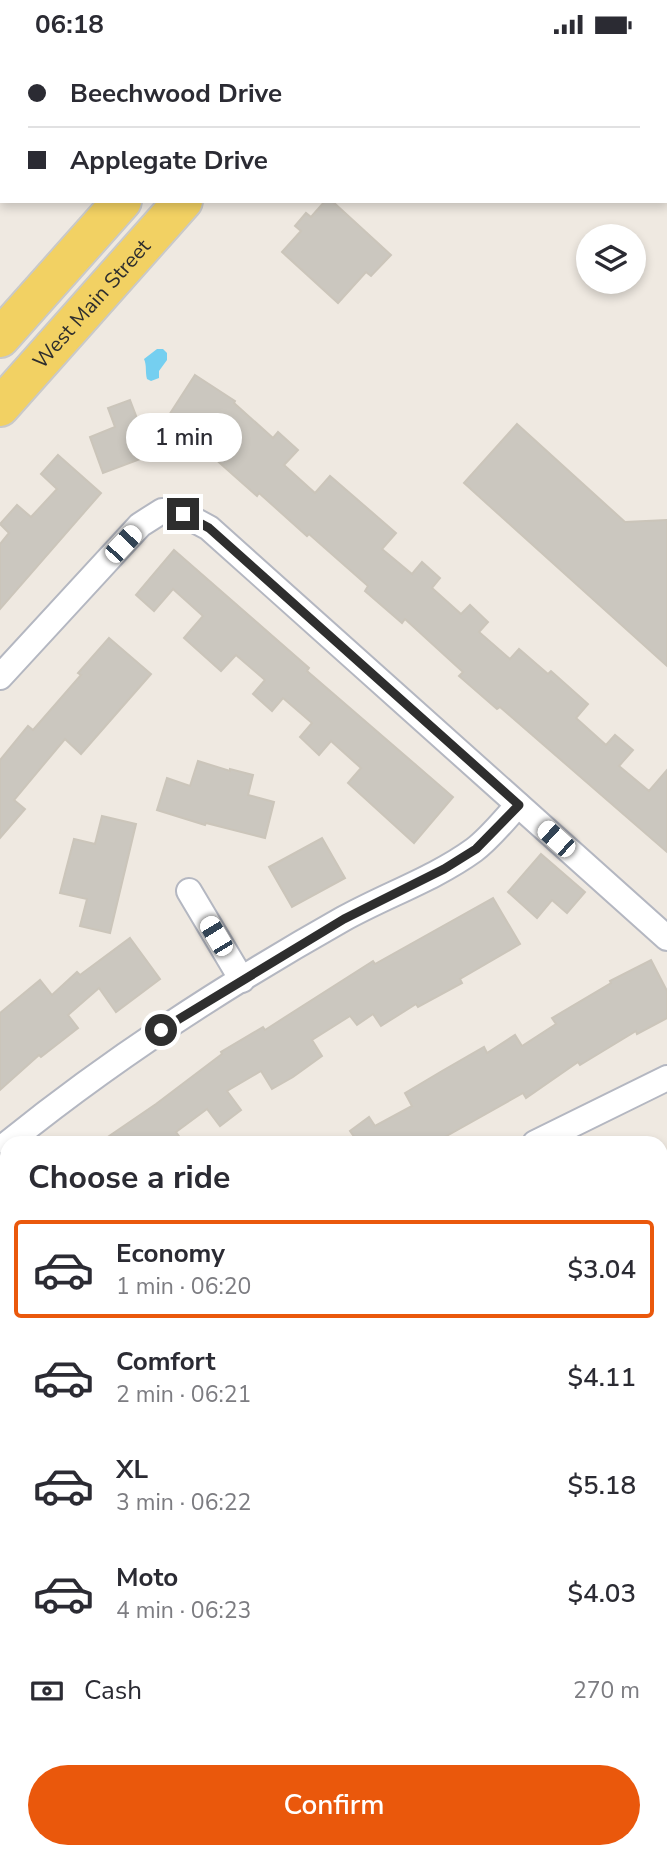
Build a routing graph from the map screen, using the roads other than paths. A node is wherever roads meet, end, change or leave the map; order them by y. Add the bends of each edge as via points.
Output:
1 (120, 203) edge
2 (181, 203) edge
3 (43, 291) junction
4 (76, 322) junction
5 (0, 338) edge
6 (0, 407) edge
7 (0, 677) edge
8 (519, 805) junction
9 (189, 891) dead end
10 (667, 938) edge
11 (242, 980) junction
12 (667, 1078) edge
13 (16, 1136) edge
14 (549, 1136) edge

1 - 3 main road
2 - 4 main road, West Main Street
3 - 4 main road
3 - 5 main road
4 - 6 main road, West Main Street
7 - 8 street via 140,525 162,511 183,514 209,528
8 - 10 street
8 - 11 street via 466,856 344,919
9 - 11 street
11 - 13 street via 161,1030
12 - 14 street

